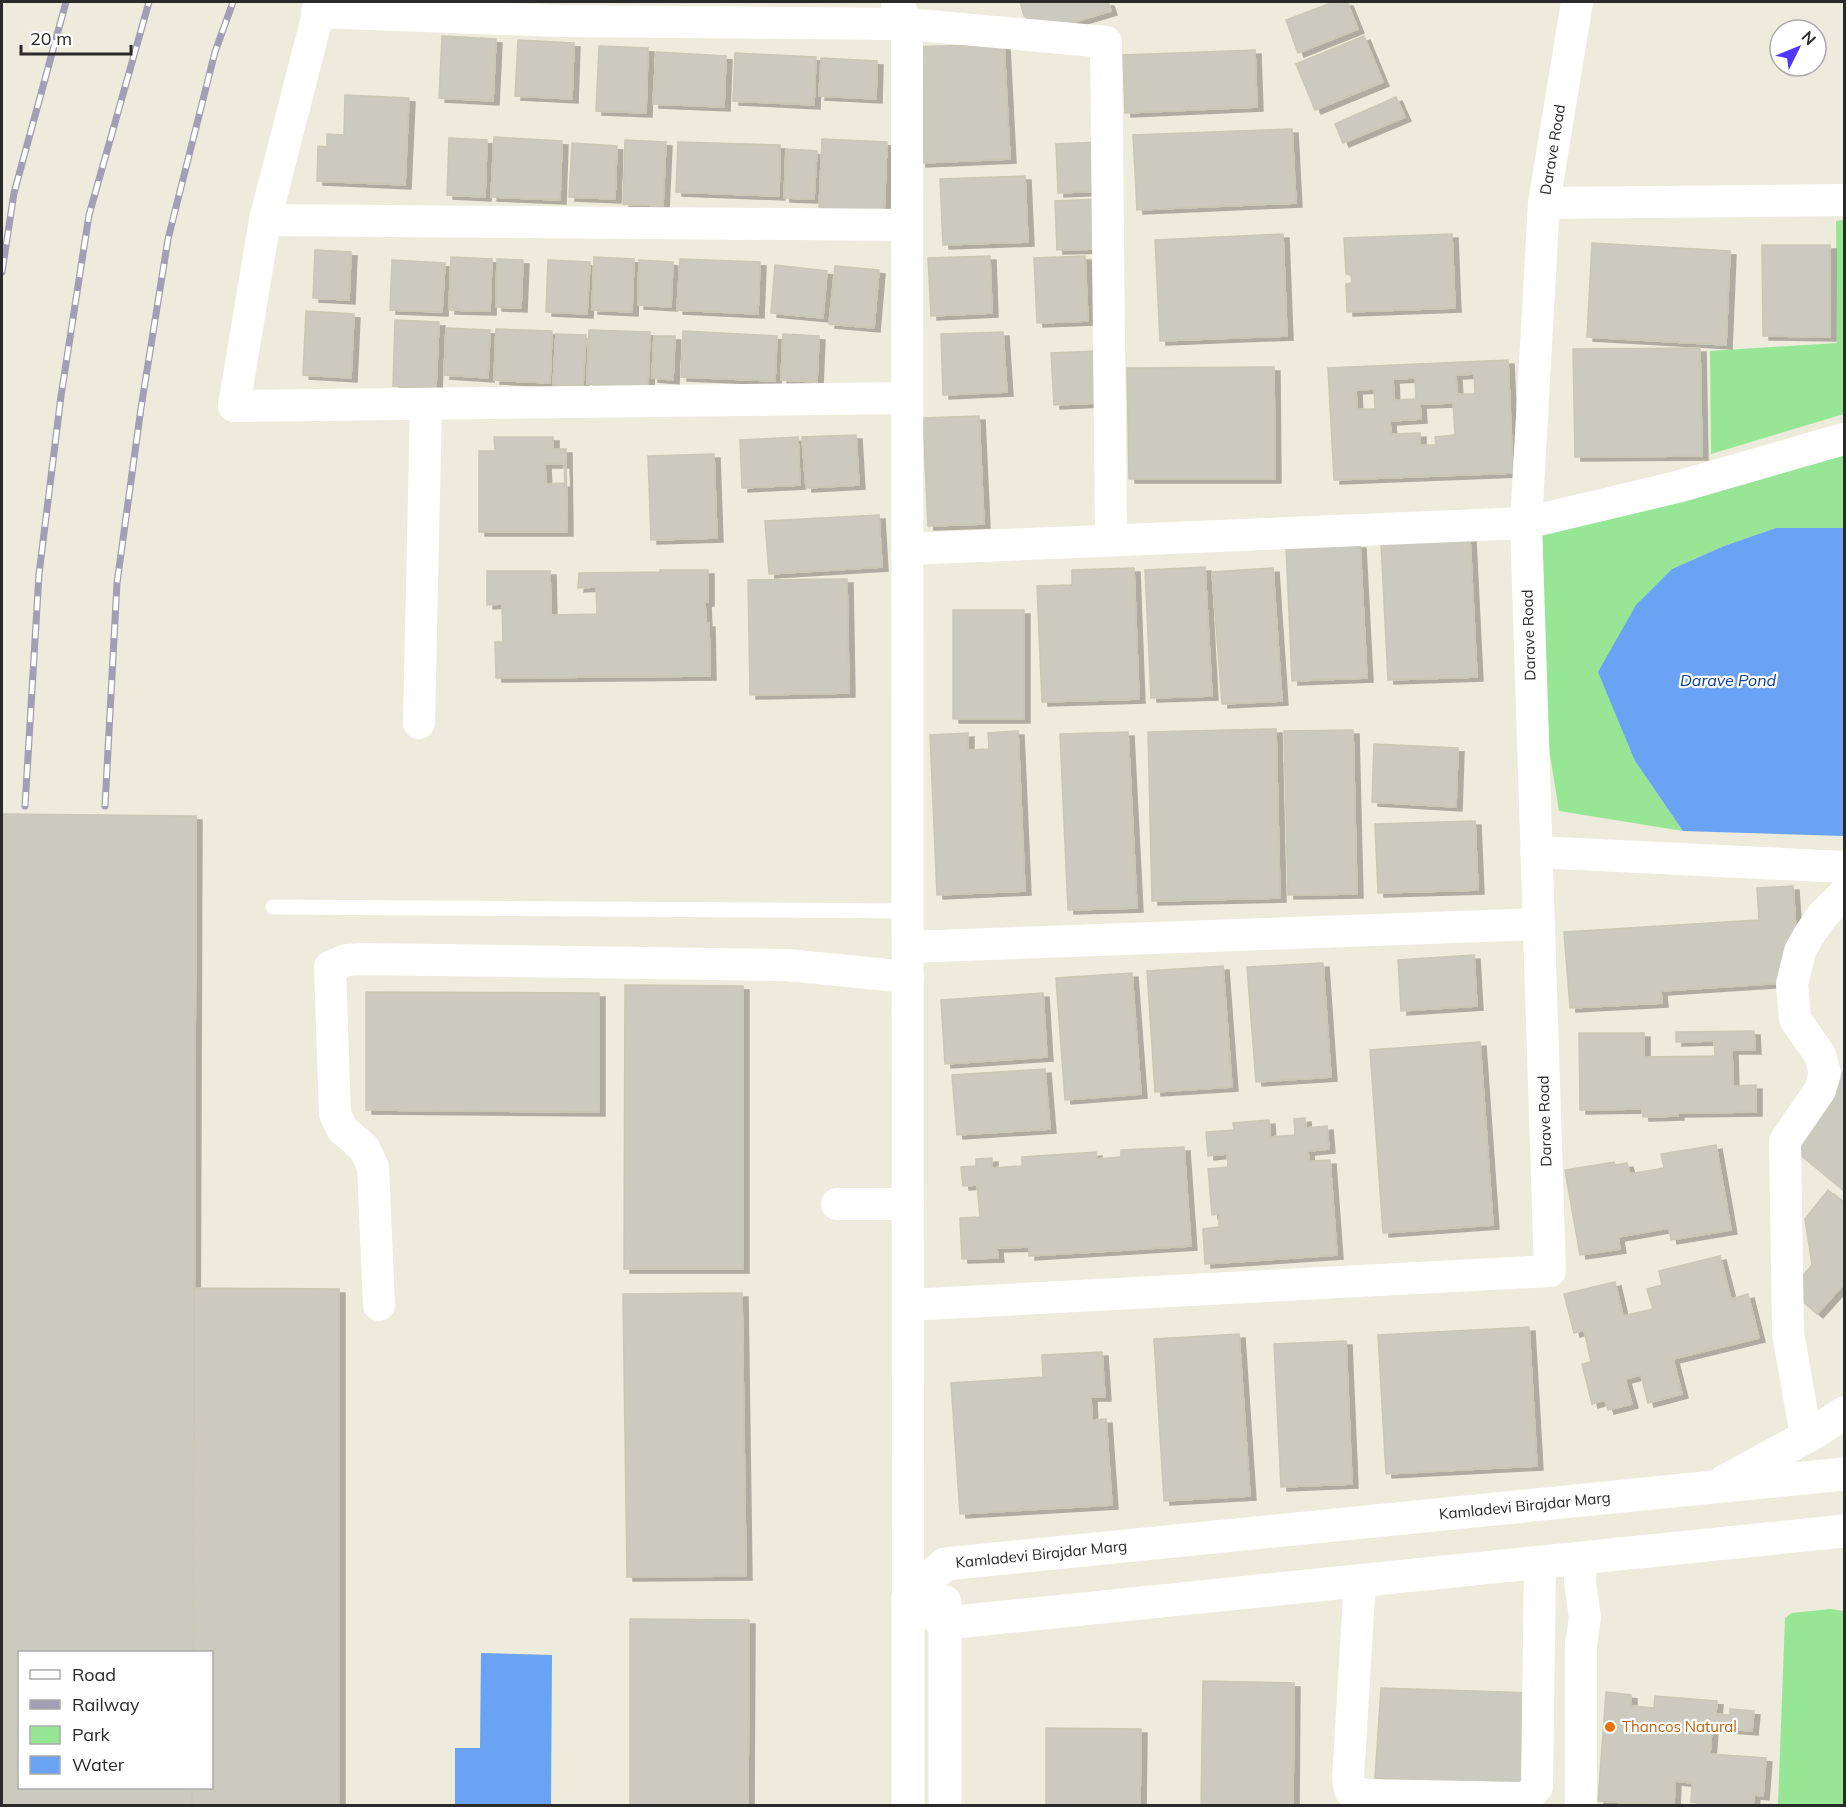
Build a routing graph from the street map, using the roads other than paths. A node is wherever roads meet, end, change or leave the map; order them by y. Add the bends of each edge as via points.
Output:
1 (1577, 2) edge
2 (319, 7) edge
3 (564, 11) edge
4 (902, 13) edge
5 (1845, 200) edge
6 (1544, 202) junction
7 (265, 220) junction
8 (907, 225) junction
9 (907, 398) junction
10 (426, 404) junction
11 (1845, 440) edge
12 (1526, 524) junction
13 (1111, 540) junction
14 (908, 549) junction
15 (419, 723) dead end
16 (1536, 852) junction
17 (1845, 867) edge
18 (1845, 894) edge
19 (273, 907) dead end
20 (908, 911) junction
21 (1538, 924) junction
22 (908, 962) junction
23 (837, 1204) dead end
24 (908, 1204) junction
25 (379, 1305) dead end
26 (908, 1305) junction
27 (1845, 1413) edge
28 (1806, 1436) junction
29 (1845, 1474) edge
30 (1713, 1487) junction
31 (1845, 1531) edge
32 (908, 1535) junction
33 (1581, 1558) junction
34 (1540, 1563) junction
35 (945, 1564) junction
36 (1360, 1581) junction
37 (909, 1598) junction
38 (946, 1623) junction
39 (908, 1806) edge
40 (945, 1806) edge
41 (1581, 1806) edge

1 - 6 street, Darave Road
2 - 3 street
2 - 7 street
3 - 4 street
4 - 8 street
4 - 13 street via 1106,42
5 - 6 street
6 - 12 street, Darave Road
7 - 8 street
7 - 10 street via 234,406
8 - 9 street
9 - 10 street
9 - 14 street
10 - 15 street
11 - 12 street
12 - 13 street
12 - 16 street, Darave Road
13 - 14 street
14 - 20 street
16 - 17 street
16 - 21 street, Darave Road
18 - 28 street via 1809,935 1800,951 1792,984 1795,1018 1820,1055 1825,1073 1820,1090 1785,1142 1788,1333
19 - 20 lane
20 - 22 street
21 - 22 street
21 - 26 street, Darave Road via 1550,1271
22 - 24 street
22 - 25 street via 787,965 364,959 346,960 330,967 334,1114 342,1129 364,1148 373,1167
23 - 24 street
24 - 26 street
26 - 32 street
27 - 28 street
28 - 30 street
29 - 30 street, Kamladevi Birajdar Marg
30 - 35 street, Kamladevi Birajdar Marg
31 - 33 street
32 - 35 street
32 - 37 street
33 - 34 street
33 - 41 street via 1585,1618 1581,1644
34 - 36 street
34 - 36 street via 1537,1787 1521,1798 1365,1795 1350,1790
35 - 37 street, Kamladevi Birajdar Marg
35 - 38 street
36 - 38 street
37 - 38 street
37 - 39 street
38 - 40 street

